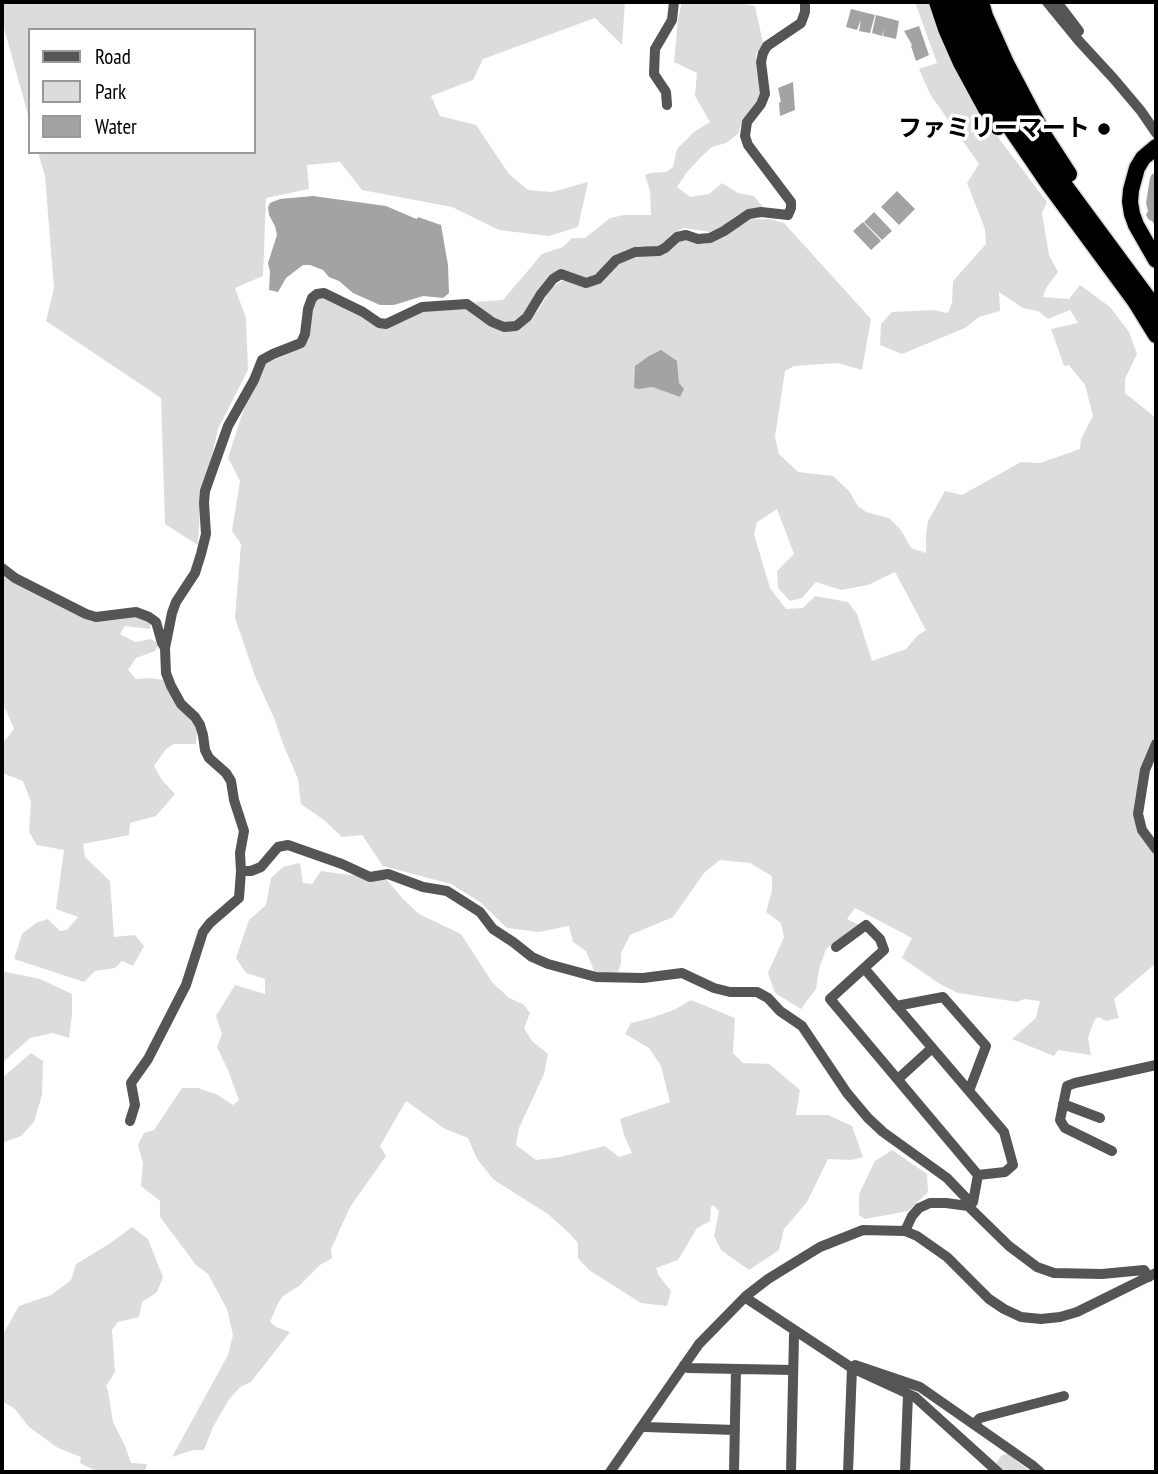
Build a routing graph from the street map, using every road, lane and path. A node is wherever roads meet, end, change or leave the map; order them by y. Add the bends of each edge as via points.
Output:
1 (674, 2) edge
2 (805, 2) edge
3 (937, 2) edge
4 (952, 2) edge
5 (966, 2) edge
6 (981, 2) edge
7 (1047, 2) edge
8 (1057, 2) edge
9 (1105, 68) junction
10 (667, 105) dead end
11 (1156, 133) edge
12 (1156, 147) edge
13 (1156, 260) edge
14 (1113, 271) junction
15 (1156, 297) edge
16 (1156, 309) edge
17 (1156, 335) edge
18 (2, 568) edge
19 (165, 648) junction
20 (1156, 744) edge
21 (1156, 849) edge
22 (241, 871) junction
23 (836, 947) dead end
24 (864, 968) junction
25 (896, 1006) junction
26 (932, 1048) junction
27 (1156, 1065) edge
28 (898, 1079) junction
29 (969, 1091) junction
30 (1063, 1104) junction
31 (1100, 1118) dead end
32 (130, 1121) dead end
33 (1112, 1151) dead end
34 (978, 1175) junction
35 (968, 1206) junction
36 (905, 1231) junction
37 (1152, 1275) edge
38 (746, 1296) junction
39 (796, 1331) junction
40 (684, 1365) junction
41 (852, 1368) junction
42 (736, 1369) junction
43 (793, 1370) junction
44 (908, 1394) junction
45 (1064, 1396) dead end
46 (974, 1424) junction
47 (642, 1426) junction
48 (734, 1430) junction
49 (610, 1472) edge
50 (734, 1472) edge
51 (792, 1472) edge
52 (848, 1472) edge
53 (905, 1472) edge
54 (998, 1472) edge
55 (1040, 1472) edge

1 - 10 street via 672,20 654,49 654,74 666,92
2 - 19 street via 801,23 763,53 765,94 747,122 745,136 791,202 788,215 749,214 710,238 677,237 659,251 635,252 616,260 597,279 586,282 561,274 516,326 492,322 467,304 422,307 386,324 324,293 312,298 301,343 262,360 228,426 205,491 206,534 201,554 176,602
3 - 14 highway via 961,63 986,109 1015,152
4 - 14 highway via 974,60 1005,120
5 - 16 highway via 1019,117
6 - 15 highway via 1006,63 1045,137
7 - 9 street
8 - 9 street
9 - 11 street
12 - 13 highway via 1137,168 1130,202 1136,225
14 - 17 highway
18 - 19 street via 86,614 136,612 149,617 156,622
19 - 22 street via 171,685 200,725 209,758 231,781 244,831
20 - 21 street via 1145,770 1138,814 1142,830
22 - 32 street via 239,898 203,932 186,985 131,1083 135,1105
22 - 35 street via 261,867 278,847 288,845 370,877 388,874 447,891 480,912 493,929 548,964 596,978 681,973 730,992 757,992 802,1026 868,1118 947,1178 968,1200
23 - 24 street via 866,925 884,950
24 - 25 street
24 - 28 street via 830,999
25 - 26 street
25 - 29 street via 943,997 986,1046
26 - 28 street
26 - 29 street
27 - 30 street via 1067,1086
28 - 34 street
29 - 34 street via 1004,1132 1013,1165 1006,1172
30 - 31 street
30 - 33 street via 1060,1120 1065,1128
34 - 35 street via 973,1202
35 - 36 street via 930,1203 919,1208
35 - 37 street via 1037,1267 1054,1273 1144,1270
36 - 37 street via 947,1257 989,1299 1021,1317 1041,1319 1077,1312
36 - 38 street via 863,1230 820,1247
38 - 39 street
38 - 40 street
39 - 41 street
39 - 43 street
40 - 42 street
40 - 47 street
41 - 44 street
41 - 46 street via 855,1365 920,1387
41 - 52 street
42 - 43 street
42 - 48 street
43 - 51 street
44 - 53 street
44 - 54 street
45 - 46 street via 980,1418
46 - 55 street
47 - 48 street
47 - 49 street
48 - 50 street

